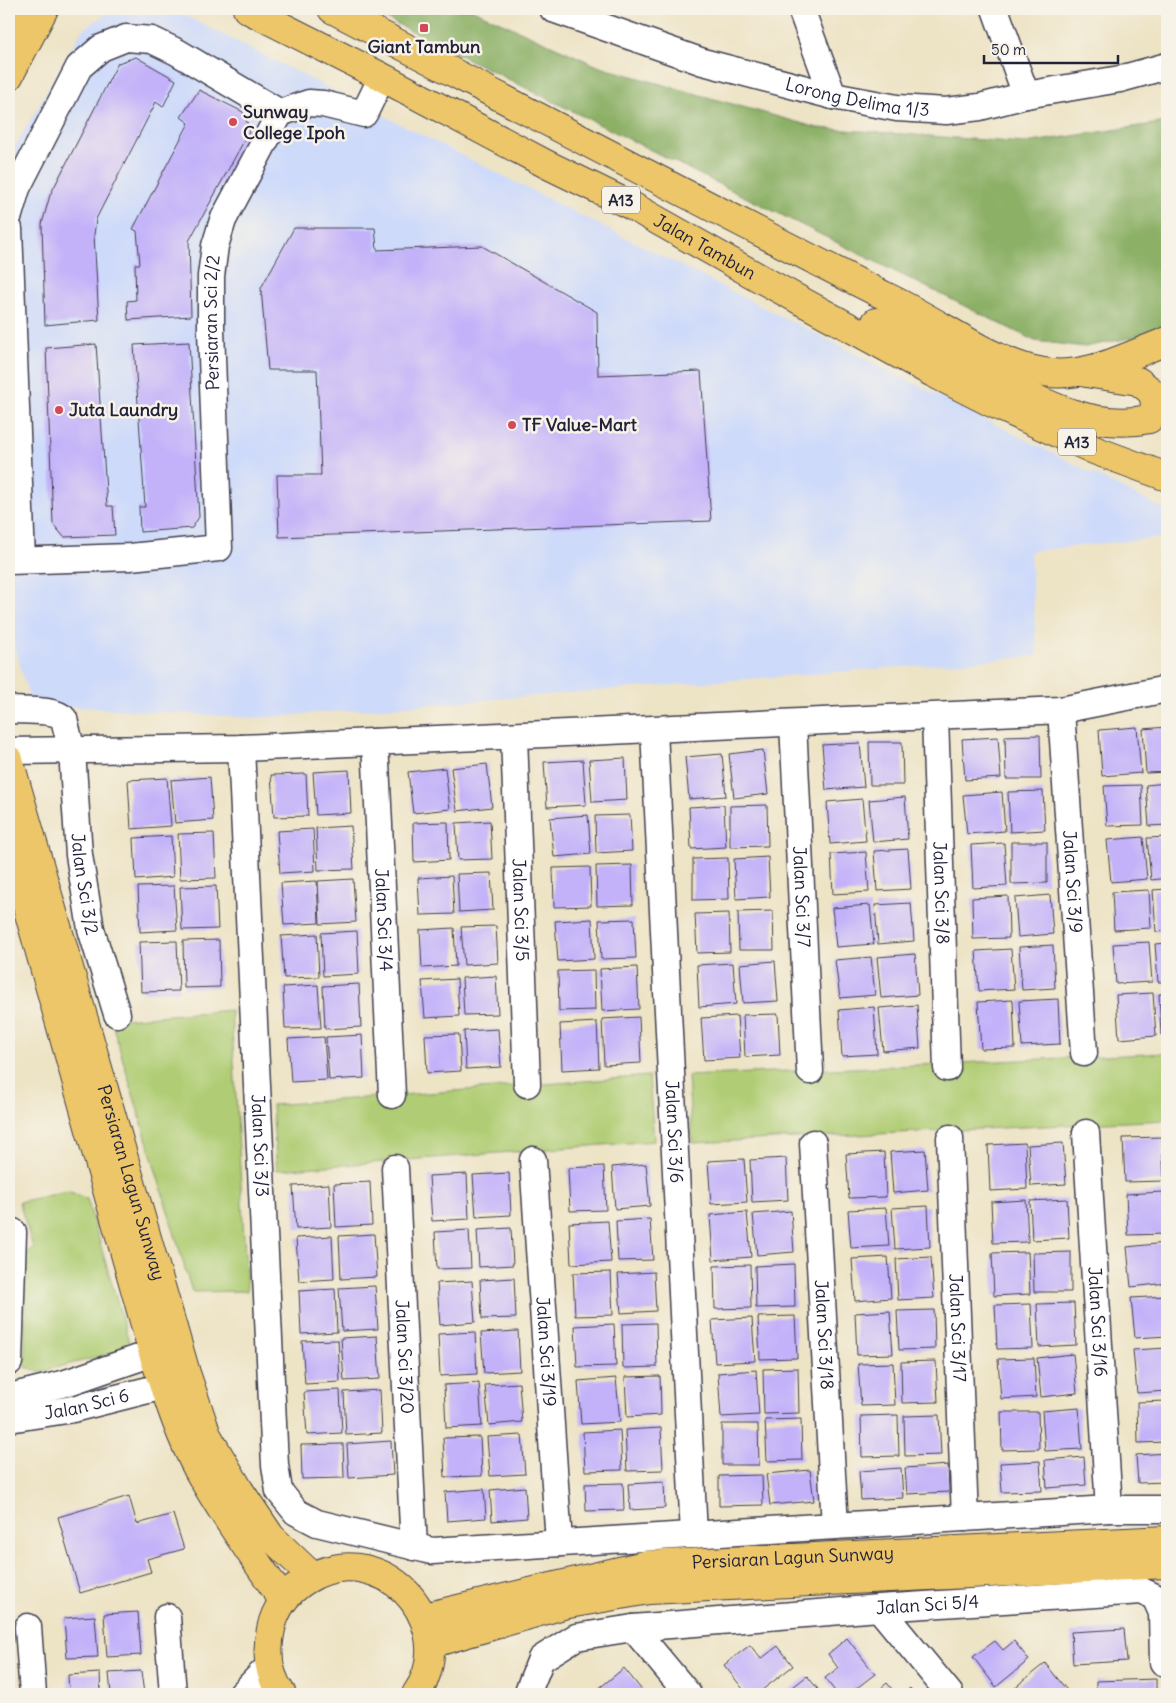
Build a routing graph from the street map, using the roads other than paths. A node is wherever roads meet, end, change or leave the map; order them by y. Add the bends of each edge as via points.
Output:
1 (21, 9) edge
2 (44, 9) edge
3 (247, 9) edge
4 (332, 9) edge
5 (553, 9) edge
6 (801, 9) edge
7 (995, 9) edge
8 (9, 31) edge
9 (1167, 66) edge
10 (9, 76) edge
11 (382, 77) junction
12 (1026, 95) junction
13 (833, 96) junction
14 (280, 113) junction
15 (9, 215) edge
16 (9, 228) edge
17 (764, 280) junction
18 (1167, 341) edge
19 (1082, 372) junction
20 (1167, 477) edge
21 (16, 561) edge
22 (1167, 688) edge
23 (9, 708) edge
24 (1061, 710) junction
25 (935, 717) junction
26 (793, 723) junction
27 (654, 730) junction
28 (514, 736) junction
29 (376, 742) junction
30 (241, 748) junction
31 (9, 751) edge
32 (72, 751) junction
33 (9, 760) edge
34 (9, 843) edge
35 (117, 1014) dead end
36 (1084, 1053) dead end
37 (947, 1068) dead end
38 (810, 1071) dead end
39 (527, 1084) dead end
40 (392, 1095) dead end
41 (1086, 1133) dead end
42 (950, 1138) dead end
43 (813, 1143) dead end
44 (533, 1160) dead end
45 (395, 1168) dead end
46 (13, 1232) dead end
47 (153, 1353) junction
48 (9, 1362) edge
49 (164, 1386) junction
50 (9, 1397) edge
51 (9, 1420) edge
52 (1109, 1509) junction
53 (1167, 1509) edge
54 (965, 1518) junction
55 (834, 1526) junction
56 (694, 1535) junction
57 (1167, 1540) edge
58 (559, 1543) junction
59 (414, 1547) junction
60 (1167, 1564) edge
61 (799, 1570) junction
62 (312, 1576) junction
63 (283, 1600) junction
64 (879, 1608) junction
65 (167, 1617) dead end
66 (424, 1617) junction
67 (28, 1627) dead end
68 (633, 1628) junction
69 (430, 1644) junction
70 (1163, 1662) dead end
71 (269, 1666) junction
72 (33, 1694) edge
73 (173, 1694) edge
74 (242, 1694) edge
75 (282, 1694) edge
76 (416, 1694) edge
77 (527, 1694) edge
78 (688, 1694) edge
79 (950, 1694) edge

1 - 8 main road
2 - 10 main road
3 - 11 main road, Jalan Tambun / A13
4 - 19 main road, Jalan Tambun / A13 via 1006,360 1051,374
5 - 13 street, Lorong Delima 1/3 via 704,62
6 - 13 street
7 - 12 street
9 - 12 street, Lorong Delima 1/3 via 1120,79
11 - 14 street via 364,114 310,103
11 - 17 main road, Jalan Tambun / A13 via 632,206
12 - 13 street, Lorong Delima 1/3 via 980,107 946,110 897,108
14 - 15 street via 178,52 152,40 126,38 100,48 79,67 17,188
14 - 21 street, Persiaran Sci 2/2 via 223,220 215,246 211,276 211,330 219,548 130,557
16 - 21 street
17 - 19 main road via 834,302 1057,408 1097,420 1132,423 1149,419 1156,406 1152,392 1138,381
17 - 20 main road, Jalan Tambun / A13 via 990,402 1094,450
18 - 19 main road
22 - 24 street
23 - 32 street, Jalan Sci 3/2 via 61,716
24 - 25 street
24 - 36 street, Jalan Sci 3/9
25 - 26 street
25 - 37 street, Jalan Sci 3/8
26 - 27 street
26 - 38 street, Jalan Sci 3/7
27 - 28 street
27 - 56 street, Jalan Sci 3/6
28 - 29 street
28 - 39 street, Jalan Sci 3/5
29 - 30 street
29 - 40 street, Jalan Sci 3/4
30 - 32 street
30 - 59 street, Jalan Sci 3/3 via 275,1465 279,1491 296,1512 317,1523
31 - 32 street
32 - 35 street, Jalan Sci 3/2 via 79,855 88,911
33 - 62 main road, Persiaran Lagun Sunway via 207,1436 271,1537
34 - 47 main road, Persiaran Lagun Sunway
41 - 52 street, Jalan Sci 3/16
42 - 54 street, Jalan Sci 3/17
43 - 55 street, Jalan Sci 3/18
44 - 58 street, Jalan Sci 3/19
45 - 59 street, Jalan Sci 3/20
46 - 48 street
47 - 49 main road, Persiaran Lagun Sunway
47 - 50 street, Jalan Sci 6 via 66,1383
49 - 51 street, Jalan Sci 6 via 73,1409
49 - 63 main road, Persiaran Lagun Sunway via 197,1469
52 - 53 street, Jalan Sci 3/3
52 - 54 street, Jalan Sci 3/3
54 - 55 street, Jalan Sci 3/3
55 - 56 street, Jalan Sci 3/3
56 - 58 street, Jalan Sci 3/3
57 - 61 main road, Persiaran Lagun Sunway
58 - 59 street, Jalan Sci 3/3 via 432,1551
60 - 61 main road, Persiaran Lagun Sunway
61 - 66 main road, Persiaran Lagun Sunway via 644,1565
61 - 69 main road, Persiaran Lagun Sunway via 563,1605
62 - 63 main road
62 - 66 main road via 337,1568 363,1568 389,1578 409,1594
63 - 71 main road via 272,1621 268,1643
64 - 68 street, Jalan Sci 5/4
64 - 70 street, Jalan Sci 5/4 via 1142,1591 1155,1598 1162,1613
64 - 79 street
65 - 73 street
66 - 69 main road
67 - 72 street
68 - 77 street, Jalan Sci 5/4 via 576,1637 541,1659
68 - 78 street
69 - 76 main road via 429,1665 423,1685
71 - 74 street
71 - 75 main road

